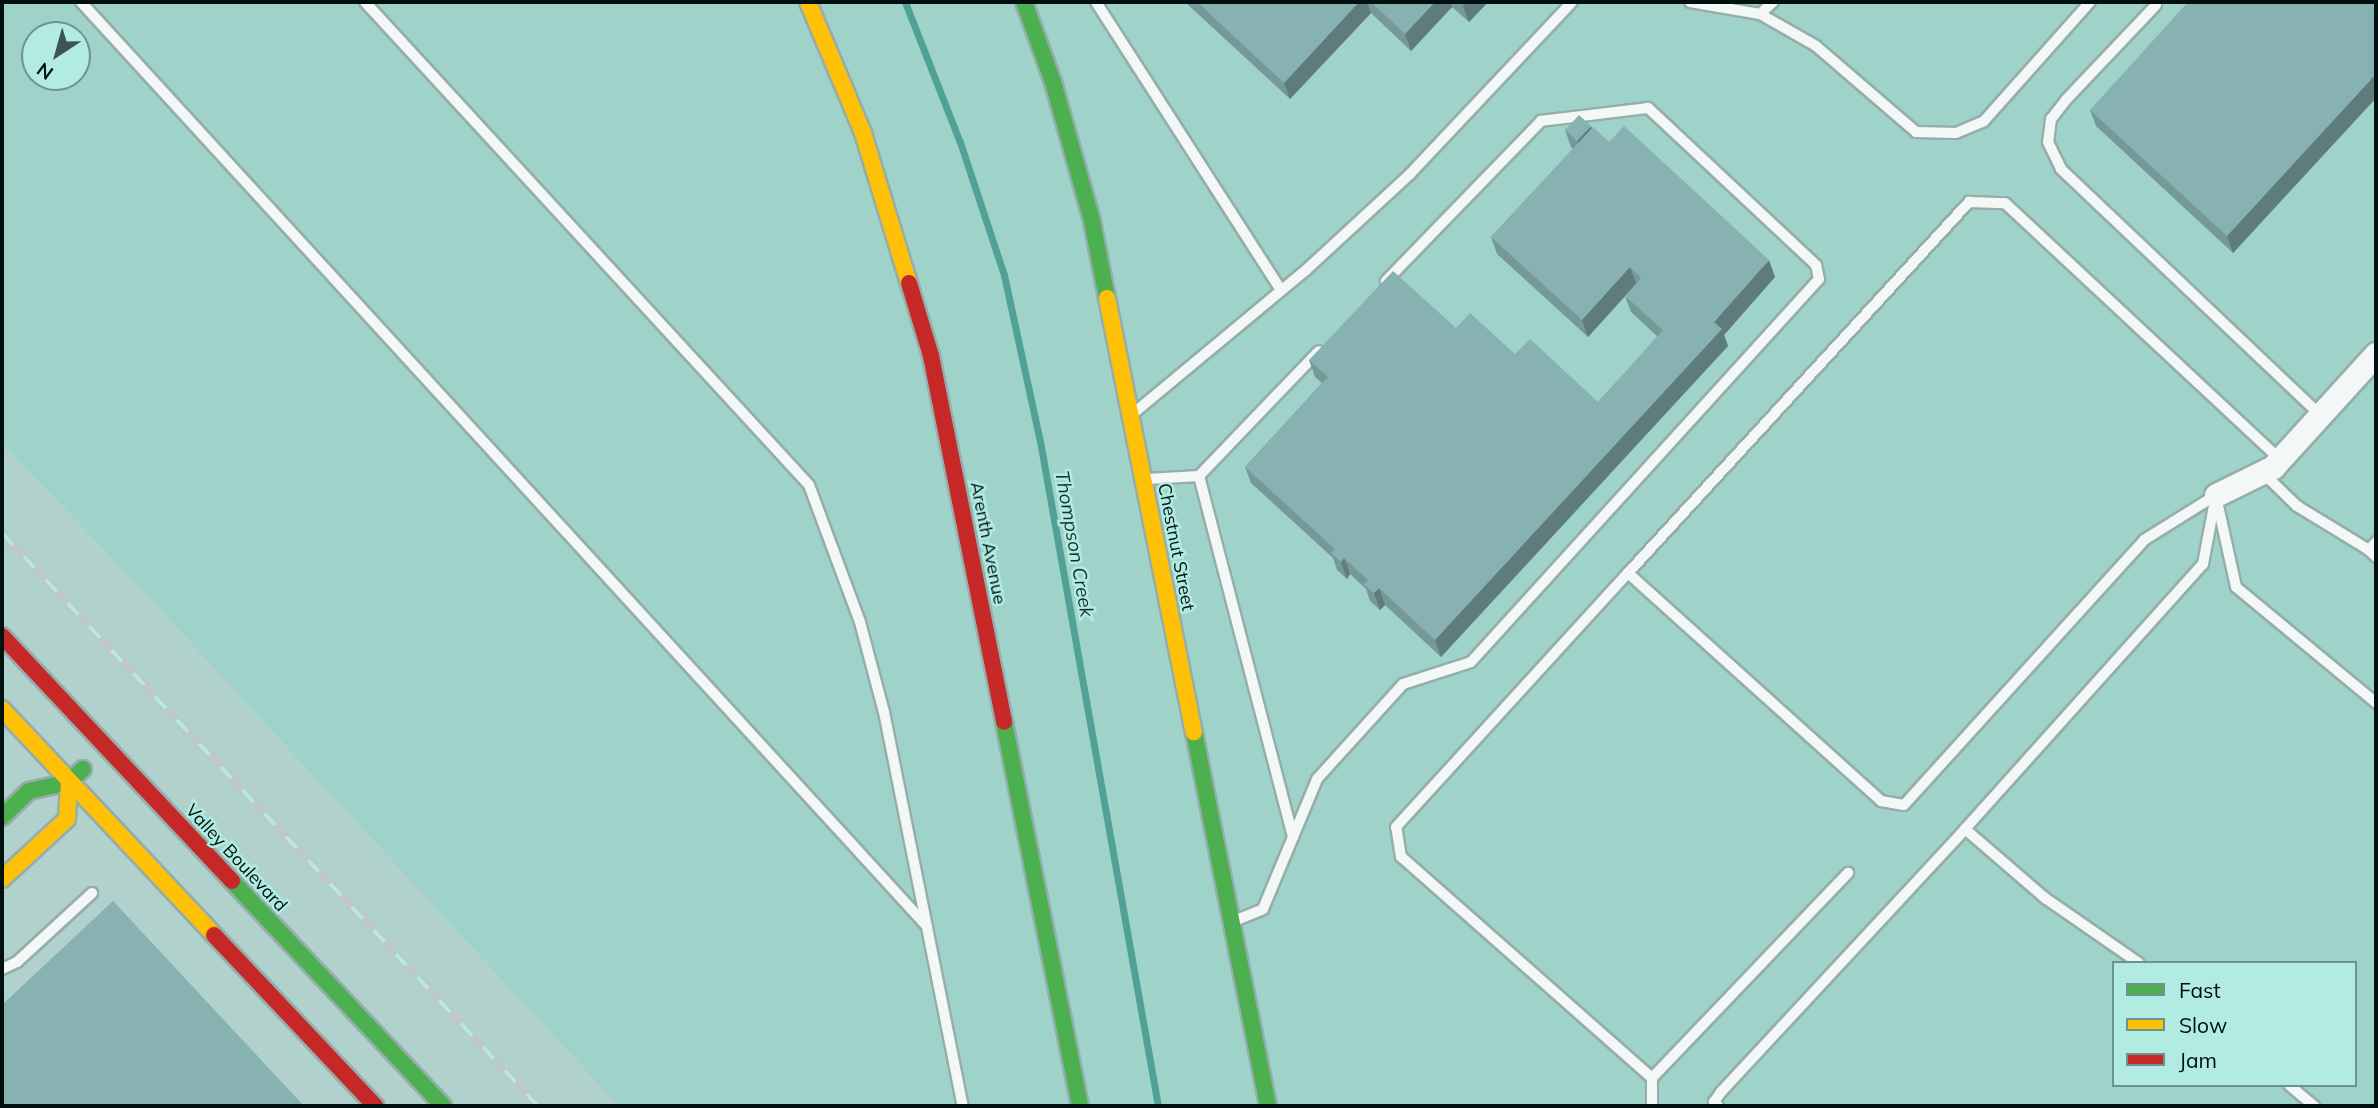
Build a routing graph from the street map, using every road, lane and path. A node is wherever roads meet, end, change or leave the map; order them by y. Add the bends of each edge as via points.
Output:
1 (81, 2) edge
2 (365, 2) edge
3 (808, 2) edge
4 (1024, 2) edge
5 (1096, 2) edge
6 (1572, 2) edge
7 (1690, 2) edge
8 (1773, 2) edge
9 (2090, 2) edge
10 (2156, 5) dead end
11 (1760, 14) junction
12 (1380, 288) edge
13 (1281, 290) junction
14 (1332, 338) edge
15 (2376, 354) edge
16 (2320, 415) junction
17 (1130, 416) junction
18 (2271, 465) junction
19 (1199, 475) junction
20 (1143, 479) junction
21 (2216, 495) junction
22 (2374, 550) edge
23 (1628, 573) junction
24 (2, 636) edge
25 (2376, 703) edge
26 (2, 709) edge
27 (106, 747) junction
28 (69, 782) junction
29 (2, 817) edge
30 (1965, 829) junction
31 (1293, 837) junction
32 (1848, 873) dead end
33 (2, 879) edge
34 (92, 894) dead end
35 (1231, 922) junction
36 (927, 926) junction
37 (2136, 961) edge
38 (2, 969) edge
39 (1651, 1078) junction
40 (2291, 1087) edge
41 (374, 1106) edge
42 (443, 1106) edge
43 (963, 1106) edge
44 (1080, 1106) edge
45 (1268, 1106) edge
46 (1652, 1106) edge
47 (1718, 1106) edge
48 (2314, 1106) edge

1 - 36 lane
2 - 36 lane via 809,485 860,622 884,712
3 - 44 street, Arenth Avenue via 863,133 931,356
4 - 17 street, Chestnut Street via 1053,82 1092,221
5 - 13 lane
6 - 13 lane via 1410,174
7 - 11 lane
8 - 11 lane
9 - 11 lane via 1984,121 1956,133 1916,132 1816,46
10 - 16 lane via 2051,119 2048,142 2061,169
12 - 31 lane via 1541,121 1648,108 1816,265 1819,279 1471,662 1403,684 1317,779
13 - 17 lane
14 - 19 lane
15 - 16 street
16 - 18 street
17 - 20 street, Chestnut Street
18 - 21 street
18 - 22 lane via 2297,506
18 - 23 lane via 2005,203 1969,202
19 - 20 lane
19 - 31 lane
20 - 35 street, Chestnut Street
21 - 23 lane via 2144,540 1904,804 1881,801
21 - 25 lane via 2236,587
21 - 30 lane via 2203,564
23 - 39 lane via 1396,827 1401,857
24 - 27 street, Valley Boulevard
26 - 28 street
27 - 28 street
27 - 42 street, Valley Boulevard
28 - 29 street via 29,791
28 - 33 street via 67,819
28 - 41 street
30 - 37 lane via 2045,898
30 - 47 lane via 1721,1093 1714,1102
31 - 35 lane via 1263,909
32 - 39 lane
34 - 38 lane via 17,962
35 - 45 street, Chestnut Street
36 - 43 lane
39 - 46 lane
40 - 48 lane

